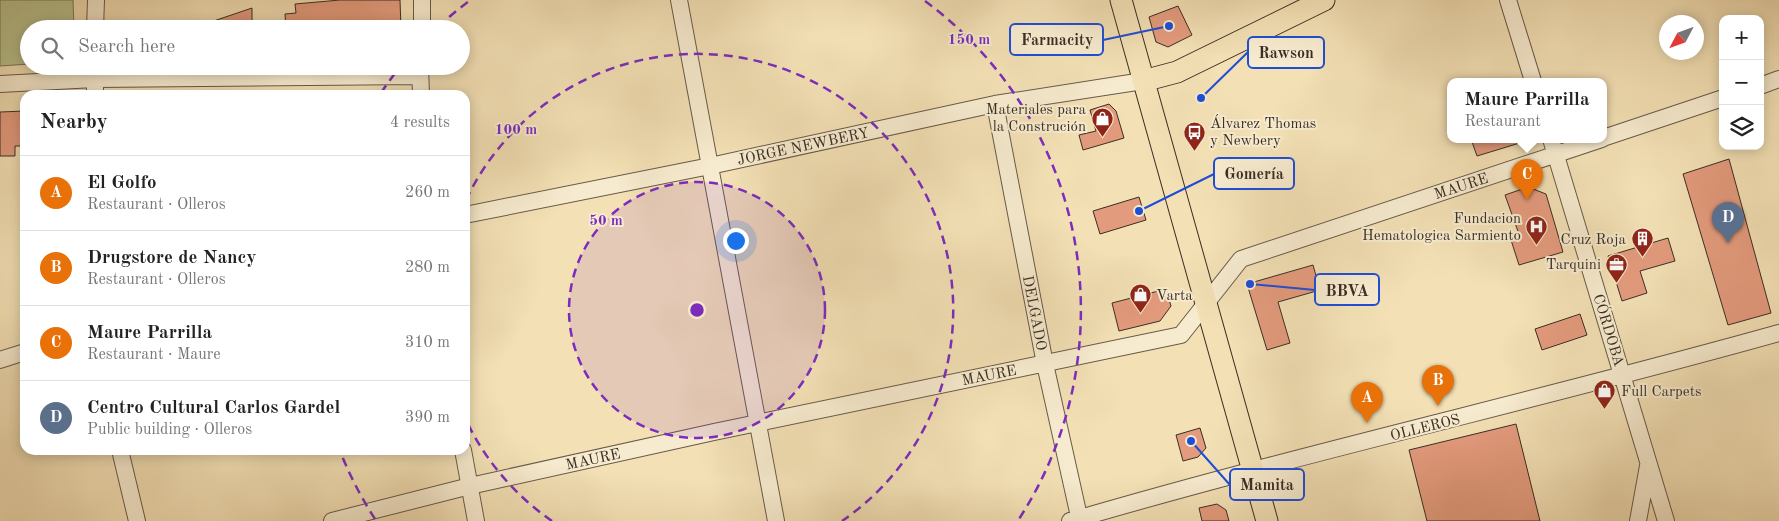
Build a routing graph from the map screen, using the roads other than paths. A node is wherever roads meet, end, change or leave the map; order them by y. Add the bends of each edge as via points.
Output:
1 (96, 0) edge
2 (422, 0) edge
3 (679, 0) edge
4 (1121, 0) edge
5 (1324, 0) edge
6 (1508, 0) edge
7 (96, 20) edge
8 (422, 20) edge
9 (276, 75) edge
10 (420, 75) edge
11 (1532, 78) edge
12 (1779, 79) edge
13 (95, 80) edge
14 (1143, 81) junction
15 (0, 84) edge
16 (1764, 85) edge
17 (420, 90) edge
18 (1719, 99) edge
19 (996, 104) junction
20 (1607, 138) edge
21 (1578, 143) edge
22 (1554, 147) edge
23 (710, 166) junction
24 (470, 214) edge
25 (1206, 305) junction
26 (1779, 333) edge
27 (20, 354) edge
28 (0, 360) edge
29 (1045, 364) junction
30 (1624, 377) junction
31 (757, 425) junction
32 (121, 455) edge
33 (464, 455) edge
34 (1648, 464) junction
35 (1252, 471) junction
36 (470, 486) junction
37 (1076, 520) edge
38 (137, 521) edge
39 (332, 521) edge
40 (476, 521) edge
41 (776, 521) edge
42 (1267, 521) edge
43 (1638, 521) edge
44 (1666, 521) edge

1 - 7 street
2 - 8 street
3 - 23 street
4 - 14 main road
5 - 14 main road via 1177,72
6 - 11 street
9 - 13 street
10 - 17 street
12 - 16 street
13 - 15 street
14 - 19 street, JORGE NEWBERY
14 - 25 main road
18 - 20 street, MAURE
19 - 23 street, JORGE NEWBERY
19 - 29 street, DELGADO
21 - 22 street, MAURE
22 - 25 street, MAURE via 1242,259
22 - 30 street, CÓRDOBA
23 - 24 street, JORGE NEWBERY
23 - 31 street
25 - 29 street, MAURE via 1181,335
25 - 35 main road
26 - 30 street, OLLEROS
27 - 28 street
29 - 31 street, MAURE
29 - 37 street, DELGADO
30 - 34 street, CÓRDOBA
30 - 35 street, OLLEROS
31 - 36 street, MAURE
31 - 41 street
32 - 38 street
33 - 36 street
34 - 43 street, CÓRDOBA
34 - 44 street, CÓRDOBA
35 - 37 street, OLLEROS
35 - 42 main road
36 - 39 street, MAURE
36 - 40 street

